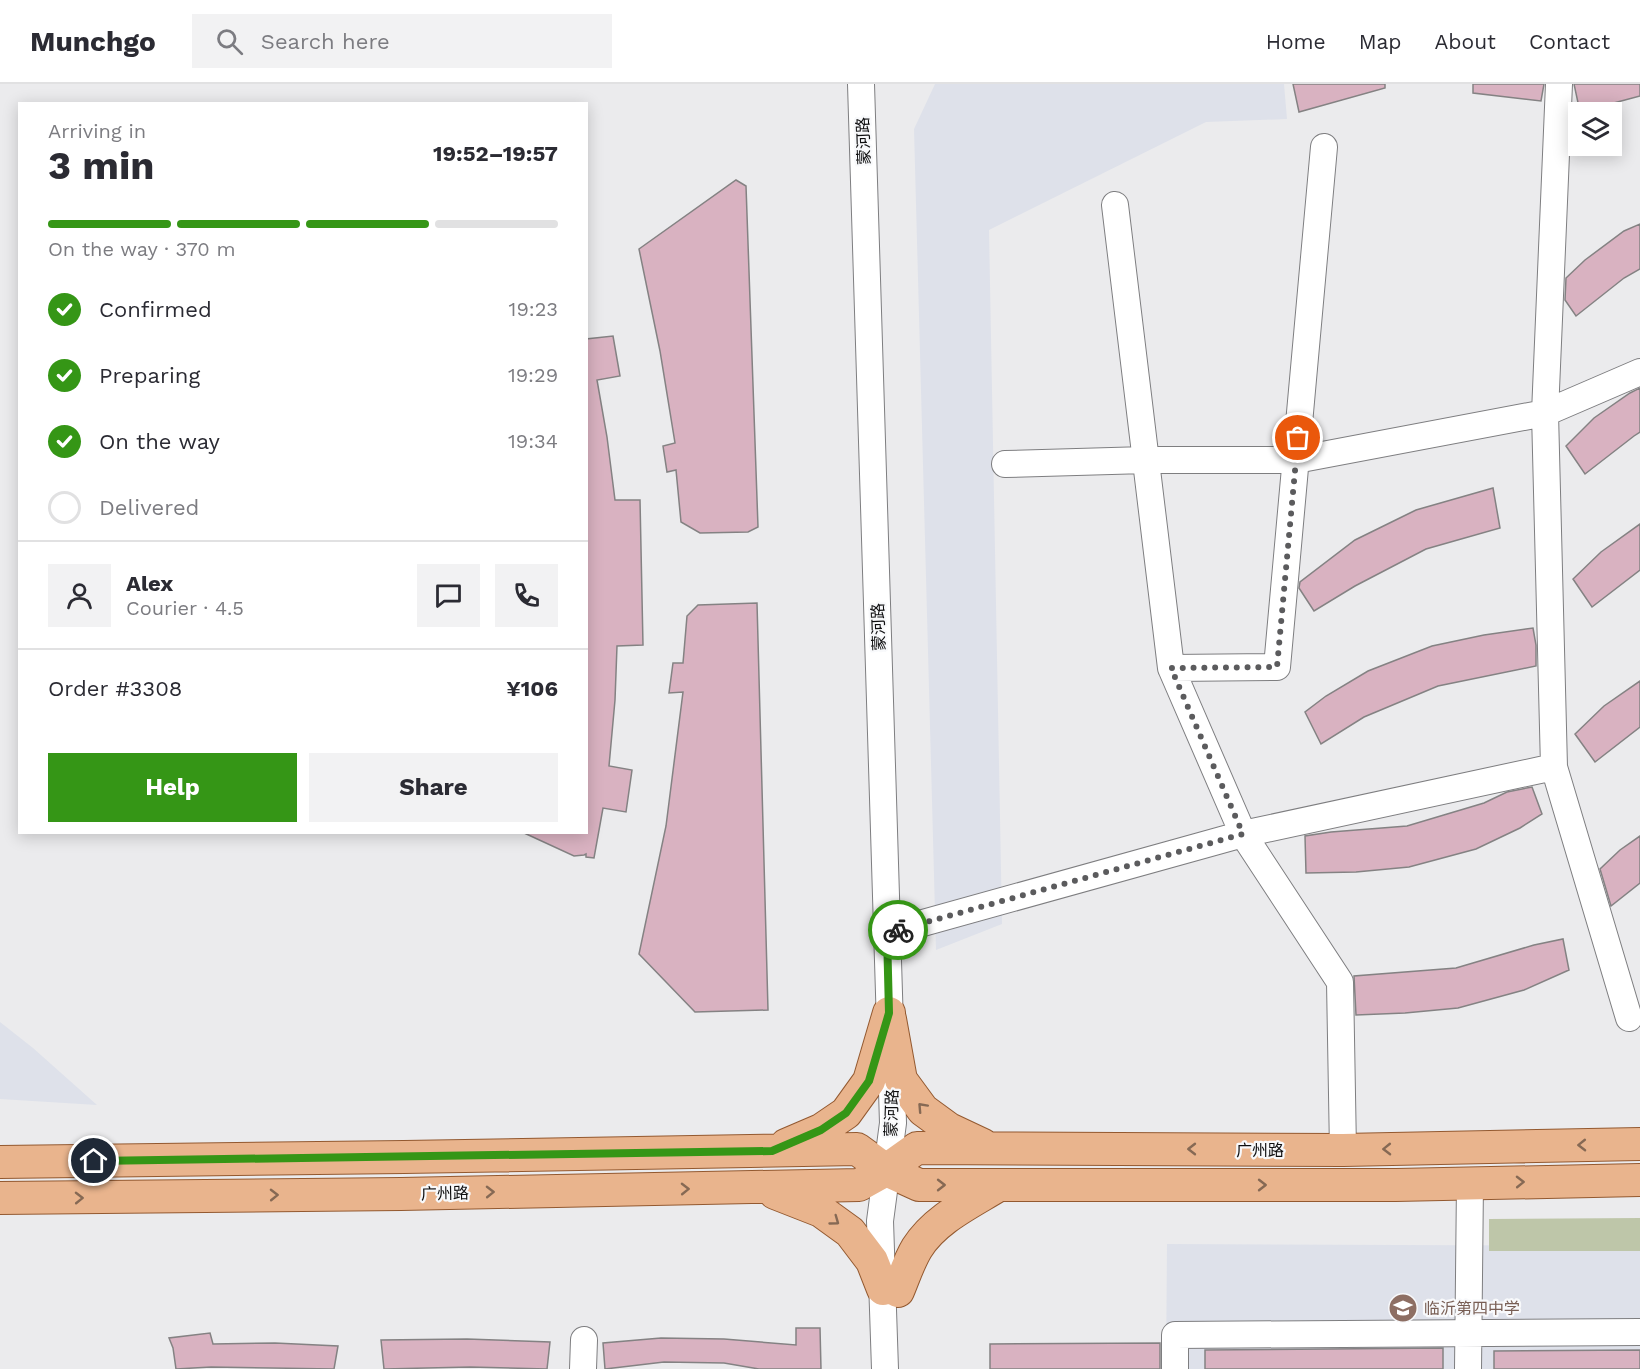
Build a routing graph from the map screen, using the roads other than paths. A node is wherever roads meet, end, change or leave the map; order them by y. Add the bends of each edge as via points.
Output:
1 (861, 84) edge
2 (1559, 84) edge
3 (1324, 147) dead end
4 (1115, 205) dead end
5 (1640, 372) edge
6 (1545, 413) junction
7 (1146, 460) junction
8 (1296, 460) junction
9 (1005, 464) dead end
10 (1171, 668) junction
11 (1554, 767) junction
12 (1243, 834) junction
13 (887, 933) junction
14 (889, 1013) junction
15 (1629, 1018) dead end
16 (1640, 1144) edge
17 (989, 1148) junction
18 (1343, 1150) junction
19 (772, 1151) junction
20 (0, 1152) edge
21 (0, 1162) edge
22 (46, 1162) junction
23 (886, 1170) junction
24 (1640, 1180) edge
25 (1470, 1183) junction
26 (999, 1185) junction
27 (763, 1188) junction
28 (0, 1198) edge
29 (42, 1198) junction
30 (0, 1205) edge
31 (891, 1290) junction
32 (1640, 1332) edge
33 (1468, 1333) junction
34 (584, 1340) dead end
35 (582, 1369) edge
36 (885, 1369) edge
37 (900, 1369) edge
38 (1175, 1369) edge
39 (1468, 1369) edge

1 - 13 street, 蒙河路
2 - 6 street
3 - 8 street
4 - 7 street
5 - 6 street
6 - 8 street
6 - 11 street
7 - 8 street
7 - 9 street
7 - 10 street
8 - 10 street via 1277,667
10 - 12 street
11 - 12 street
11 - 15 street
12 - 13 street
12 - 18 street via 1340,982
13 - 14 street, 蒙河路
17 -> 14 main road via 949,1129 923,1110 901,1080
14 - 19 main road via 869,1081 846,1113 821,1130
14 - 23 street, 蒙河路 via 893,1123
16 -> 18 main road, 广州路
18 -> 17 main road, 广州路
17 - 23 main road, 广州路 via 917,1148
19 - 22 main road
19 - 23 main road via 857,1149
20 - 22 main road
21 - 22 main road
23 -> 26 main road via 919,1185
23 - 27 main road, 广州路 via 859,1185
23 - 31 street, 蒙河路 via 896,1221
25 -> 24 main road
26 -> 25 main road
25 - 33 street
26 - 31 main road via 930,1230
29 -> 27 main road, 广州路
27 -> 31 main road via 821,1211 850,1232
28 - 29 main road, 广州路
29 - 30 main road
31 - 36 street, 蒙河路
31 - 37 street, 蒙河路
32 - 33 street
33 - 38 street via 1175,1335
33 - 39 street
34 - 35 street

